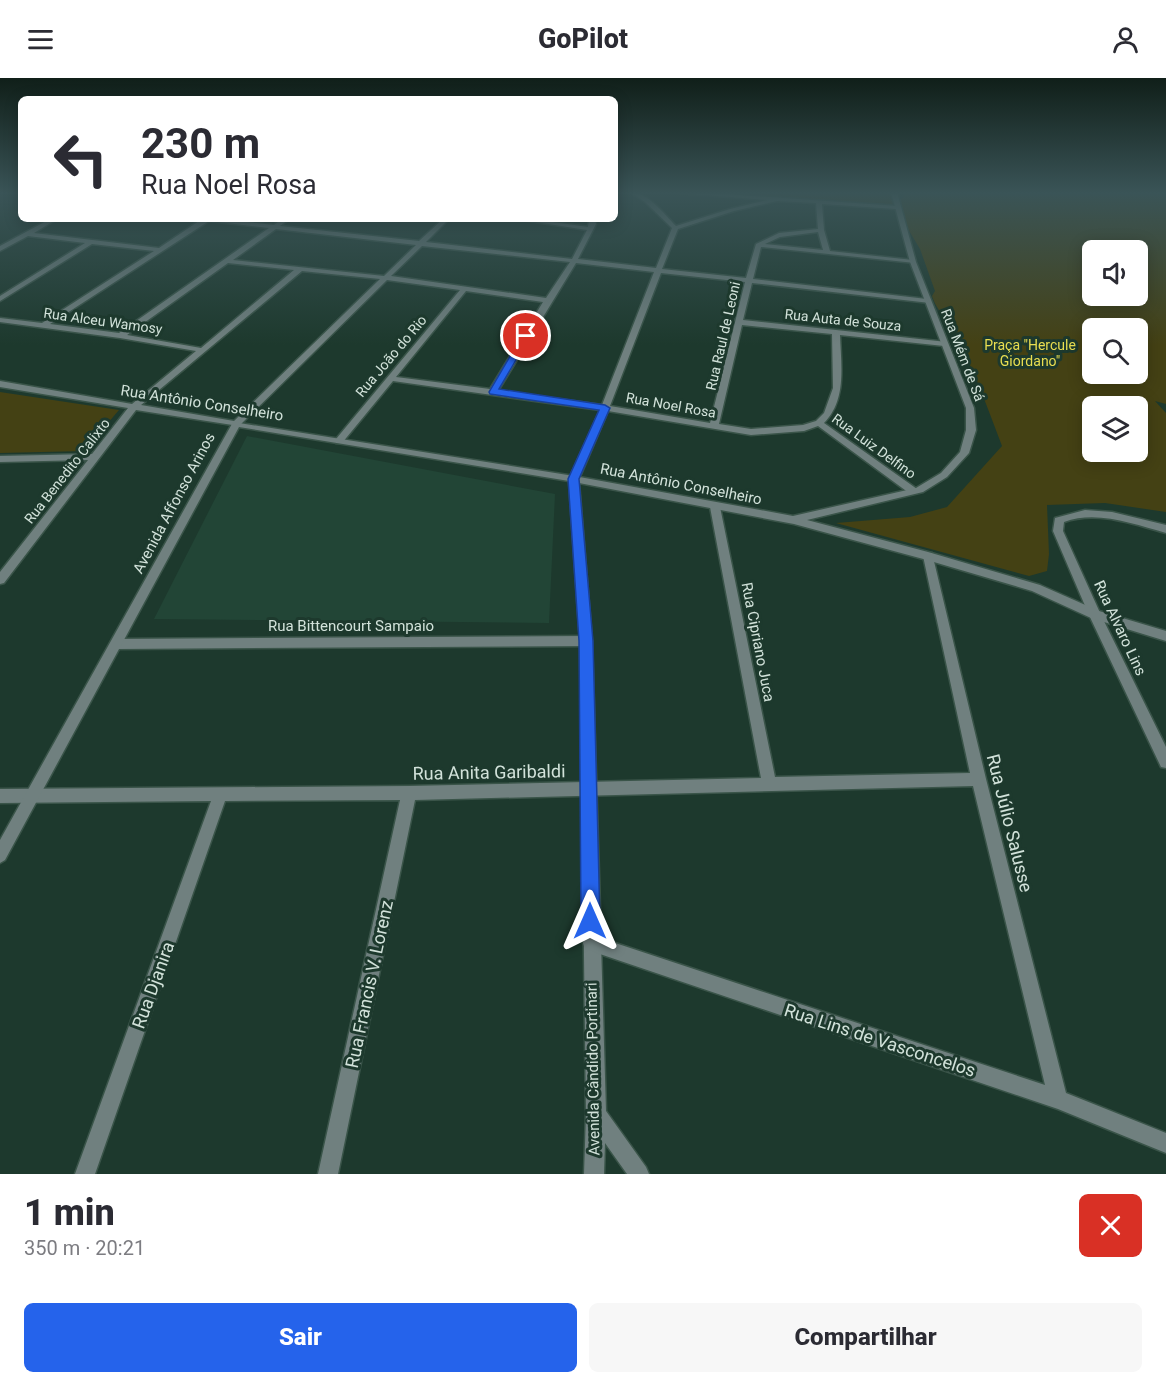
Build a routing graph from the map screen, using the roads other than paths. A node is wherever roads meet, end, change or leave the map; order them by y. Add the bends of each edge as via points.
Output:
1 (89, 243) edge
2 (101, 243) edge
3 (169, 243) edge
4 (253, 243) edge
5 (421, 243) edge
6 (431, 243) edge
7 (583, 243) edge
8 (669, 243) edge
9 (762, 243) edge
10 (824, 243) edge
11 (907, 243) edge
12 (758, 245) junction
13 (158, 250) junction
14 (827, 253) junction
15 (228, 261) junction
16 (574, 261) junction
17 (913, 262) junction
18 (301, 268) junction
19 (657, 271) junction
20 (388, 278) junction
21 (748, 281) junction
22 (465, 288) junction
23 (0, 299) edge
24 (548, 300) junction
25 (927, 301) junction
26 (0, 320) edge
27 (738, 322) junction
28 (43, 326) junction
29 (836, 333) junction
30 (120, 336) junction
31 (945, 344) junction
32 (201, 350) junction
33 (389, 378) junction
34 (0, 384) edge
35 (493, 392) junction
36 (134, 407) junction
37 (605, 408) junction
38 (819, 423) junction
39 (236, 424) junction
40 (714, 426) junction
41 (339, 441) junction
42 (93, 457) junction
43 (0, 459) edge
44 (574, 479) junction
45 (913, 491) junction
46 (715, 507) junction
47 (794, 520) junction
48 (1166, 529) edge
49 (928, 556) junction
50 (0, 580) edge
51 (1095, 615) junction
52 (1166, 636) edge
53 (586, 641) junction
54 (117, 644) junction
55 (1166, 762) edge
56 (979, 779) junction
57 (769, 783) junction
58 (589, 790) junction
59 (409, 793) junction
60 (34, 795) junction
61 (0, 796) edge
62 (220, 796) junction
63 (0, 855) edge
64 (591, 943) junction
65 (1058, 1099) junction
66 (596, 1114) junction
67 (1166, 1143) edge
68 (85, 1174) edge
69 (328, 1174) edge
70 (594, 1174) edge
71 (639, 1174) edge

1 - 23 street
2 - 13 street
3 - 13 street
4 - 15 street
5 - 20 street, Avenida Affonso Arinos
6 - 16 street
7 - 16 street
8 - 19 street, Avenida Cândido Portinari
9 - 12 street
10 - 14 street
11 - 17 street, Rua Mém de Sá
12 - 14 street
12 - 21 street, Rua Raul de Leoni
13 - 28 street
14 - 17 street
15 - 18 street
15 - 30 street
16 - 19 street
16 - 24 street
17 - 25 street, Rua Mém de Sá
18 - 20 street
18 - 32 street, Rua Benedito Calixto
19 - 21 street
19 - 37 street, Avenida Cândido Portinari
20 - 22 street
20 - 39 street, Avenida Affonso Arinos
21 - 25 street
21 - 27 street, Rua Raul de Leoni
22 - 24 street
22 - 33 street, Rua João do Rio
24 - 35 street
25 - 31 street, Rua Mém de Sá
26 - 28 street, Rua Alceu Wamosy
27 - 29 street, Rua Auta de Souza
27 - 40 street, Rua Raul de Leoni
28 - 30 street, Rua Alceu Wamosy
29 - 31 street, Rua Auta de Souza
29 - 38 street via 837,388 828,414
30 - 32 street, Rua Alceu Wamosy
31 - 45 street, Rua Mém de Sá via 970,408 971,430 964,453 944,475
32 - 36 street, Rua Benedito Calixto
33 - 35 street, Rua Noel Rosa
33 - 41 street, Rua João do Rio
34 - 36 street, Rua Antônio Conselheiro
35 - 37 street, Rua Noel Rosa
36 - 39 street, Rua Antônio Conselheiro
36 - 42 street, Rua Benedito Calixto
37 - 40 street, Rua Noel Rosa
37 - 44 street, Avenida Cândido Portinari
38 - 40 street, Rua Noel Rosa via 751,432
38 - 45 street, Rua Luiz Delfino
39 - 41 street, Rua Antônio Conselheiro
39 - 54 street, Avenida Affonso Arinos
41 - 44 street, Rua Antônio Conselheiro
42 - 43 street
42 - 50 street, Rua Benedito Calixto
44 - 46 street, Rua Antônio Conselheiro
44 - 53 street, Avenida Cândido Portinari
45 - 47 street, Rua Mém de Sá
46 - 47 street, Rua Antônio Conselheiro
46 - 57 street, Rua Cipriano Juca
47 - 49 street, Rua Antônio Conselheiro
48 - 51 street, Rua Alvaro Lins via 1096,513 1072,513 1059,520 1058,531
49 - 51 street, Rua Antônio Conselheiro via 1036,588
49 - 56 street, Rua Júlio Salusse
51 - 52 street, Rua Antônio Conselheiro
51 - 55 street, Rua Alvaro Lins
53 - 54 street, Rua Bittencourt Sampaio
53 - 58 street, Avenida Cândido Portinari
54 - 60 street, Avenida Affonso Arinos
56 - 57 street, Rua Anita Garibaldi
56 - 65 street, Rua Júlio Salusse
57 - 58 street, Rua Anita Garibaldi
58 - 59 street, Rua Anita Garibaldi
58 - 64 street, Avenida Cândido Portinari
59 - 62 street, Rua Anita Garibaldi
59 - 69 street, Rua Francis V. Lorenz
60 - 61 street, Rua Anita Garibaldi
60 - 62 street, Rua Anita Garibaldi
60 - 63 street, Avenida Affonso Arinos
62 - 68 street, Rua Djanira
64 - 65 street, Rua Lins de Vasconcelos
64 - 66 street, Avenida Cândido Portinari
65 - 67 street, Rua Lins de Vasconcelos
66 - 70 street, Avenida Cândido Portinari
66 - 71 street

